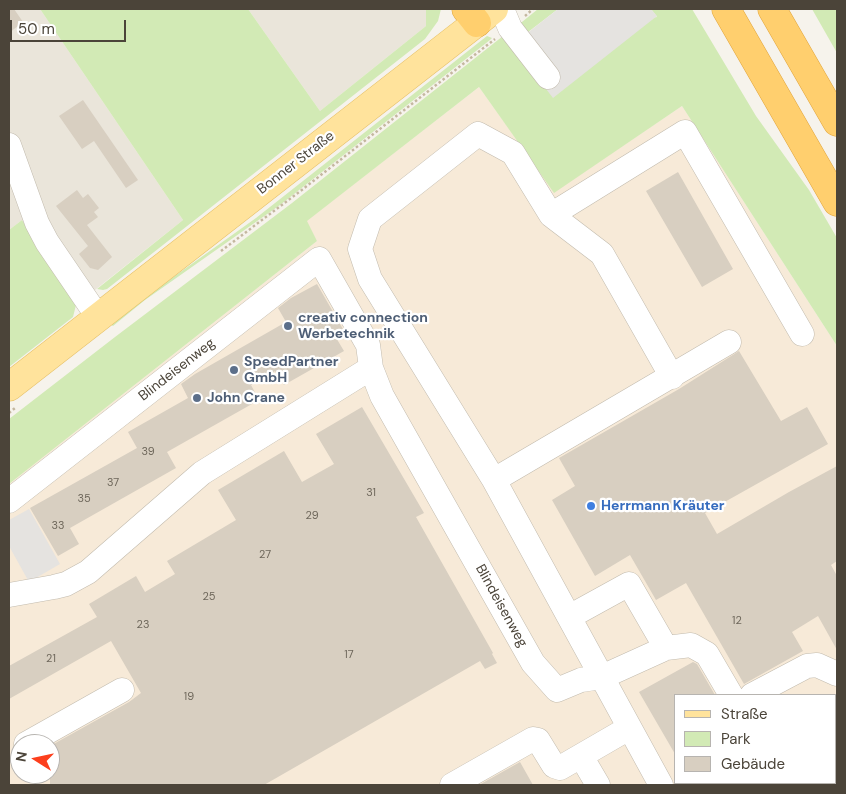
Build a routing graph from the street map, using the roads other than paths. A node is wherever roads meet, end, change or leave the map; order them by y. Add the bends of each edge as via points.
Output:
1 (726, 9) edge
2 (772, 9) edge
3 (490, 15) edge
4 (548, 77) dead end
5 (837, 122) edge
6 (9, 145) edge
7 (837, 202) edge
8 (551, 215) junction
9 (98, 318) junction
10 (802, 334) dead end
11 (729, 342) dead end
12 (371, 368) junction
13 (672, 377) junction
14 (13, 397) edge
15 (494, 480) junction
16 (9, 501) edge
17 (9, 595) edge
18 (569, 617) junction
19 (666, 648) junction
20 (837, 674) edge
21 (602, 677) junction
22 (122, 690) dead end
23 (730, 694) edge
24 (754, 694) edge
25 (630, 728) junction
26 (44, 734) edge
27 (582, 756) junction
28 (452, 785) edge
29 (598, 785) edge
30 (661, 785) edge

1 - 7 highway
2 - 5 highway
3 - 4 street via 529,53
3 - 9 main road, Bonner Straße
6 - 9 street via 44,236
8 - 10 street via 685,132
8 - 13 street via 602,254
8 - 15 street via 513,154 478,134 370,219 360,249 370,278
9 - 14 main road, Bonner Straße
11 - 13 street
12 - 16 street, Blindeisenweg via 368,345 319,259
12 - 17 street via 202,473 88,572 66,584
12 - 21 street, Blindeisenweg via 382,396 533,663 557,690 581,680
13 - 15 street
15 - 18 street
18 - 19 street via 629,584
18 - 21 street
19 - 21 street
19 - 23 street via 691,645 707,654
20 - 24 street via 817,665 807,666
21 - 25 street
22 - 26 street
25 - 27 street
25 - 30 street
27 - 28 street via 560,768 554,766 538,740 533,739
27 - 29 street

